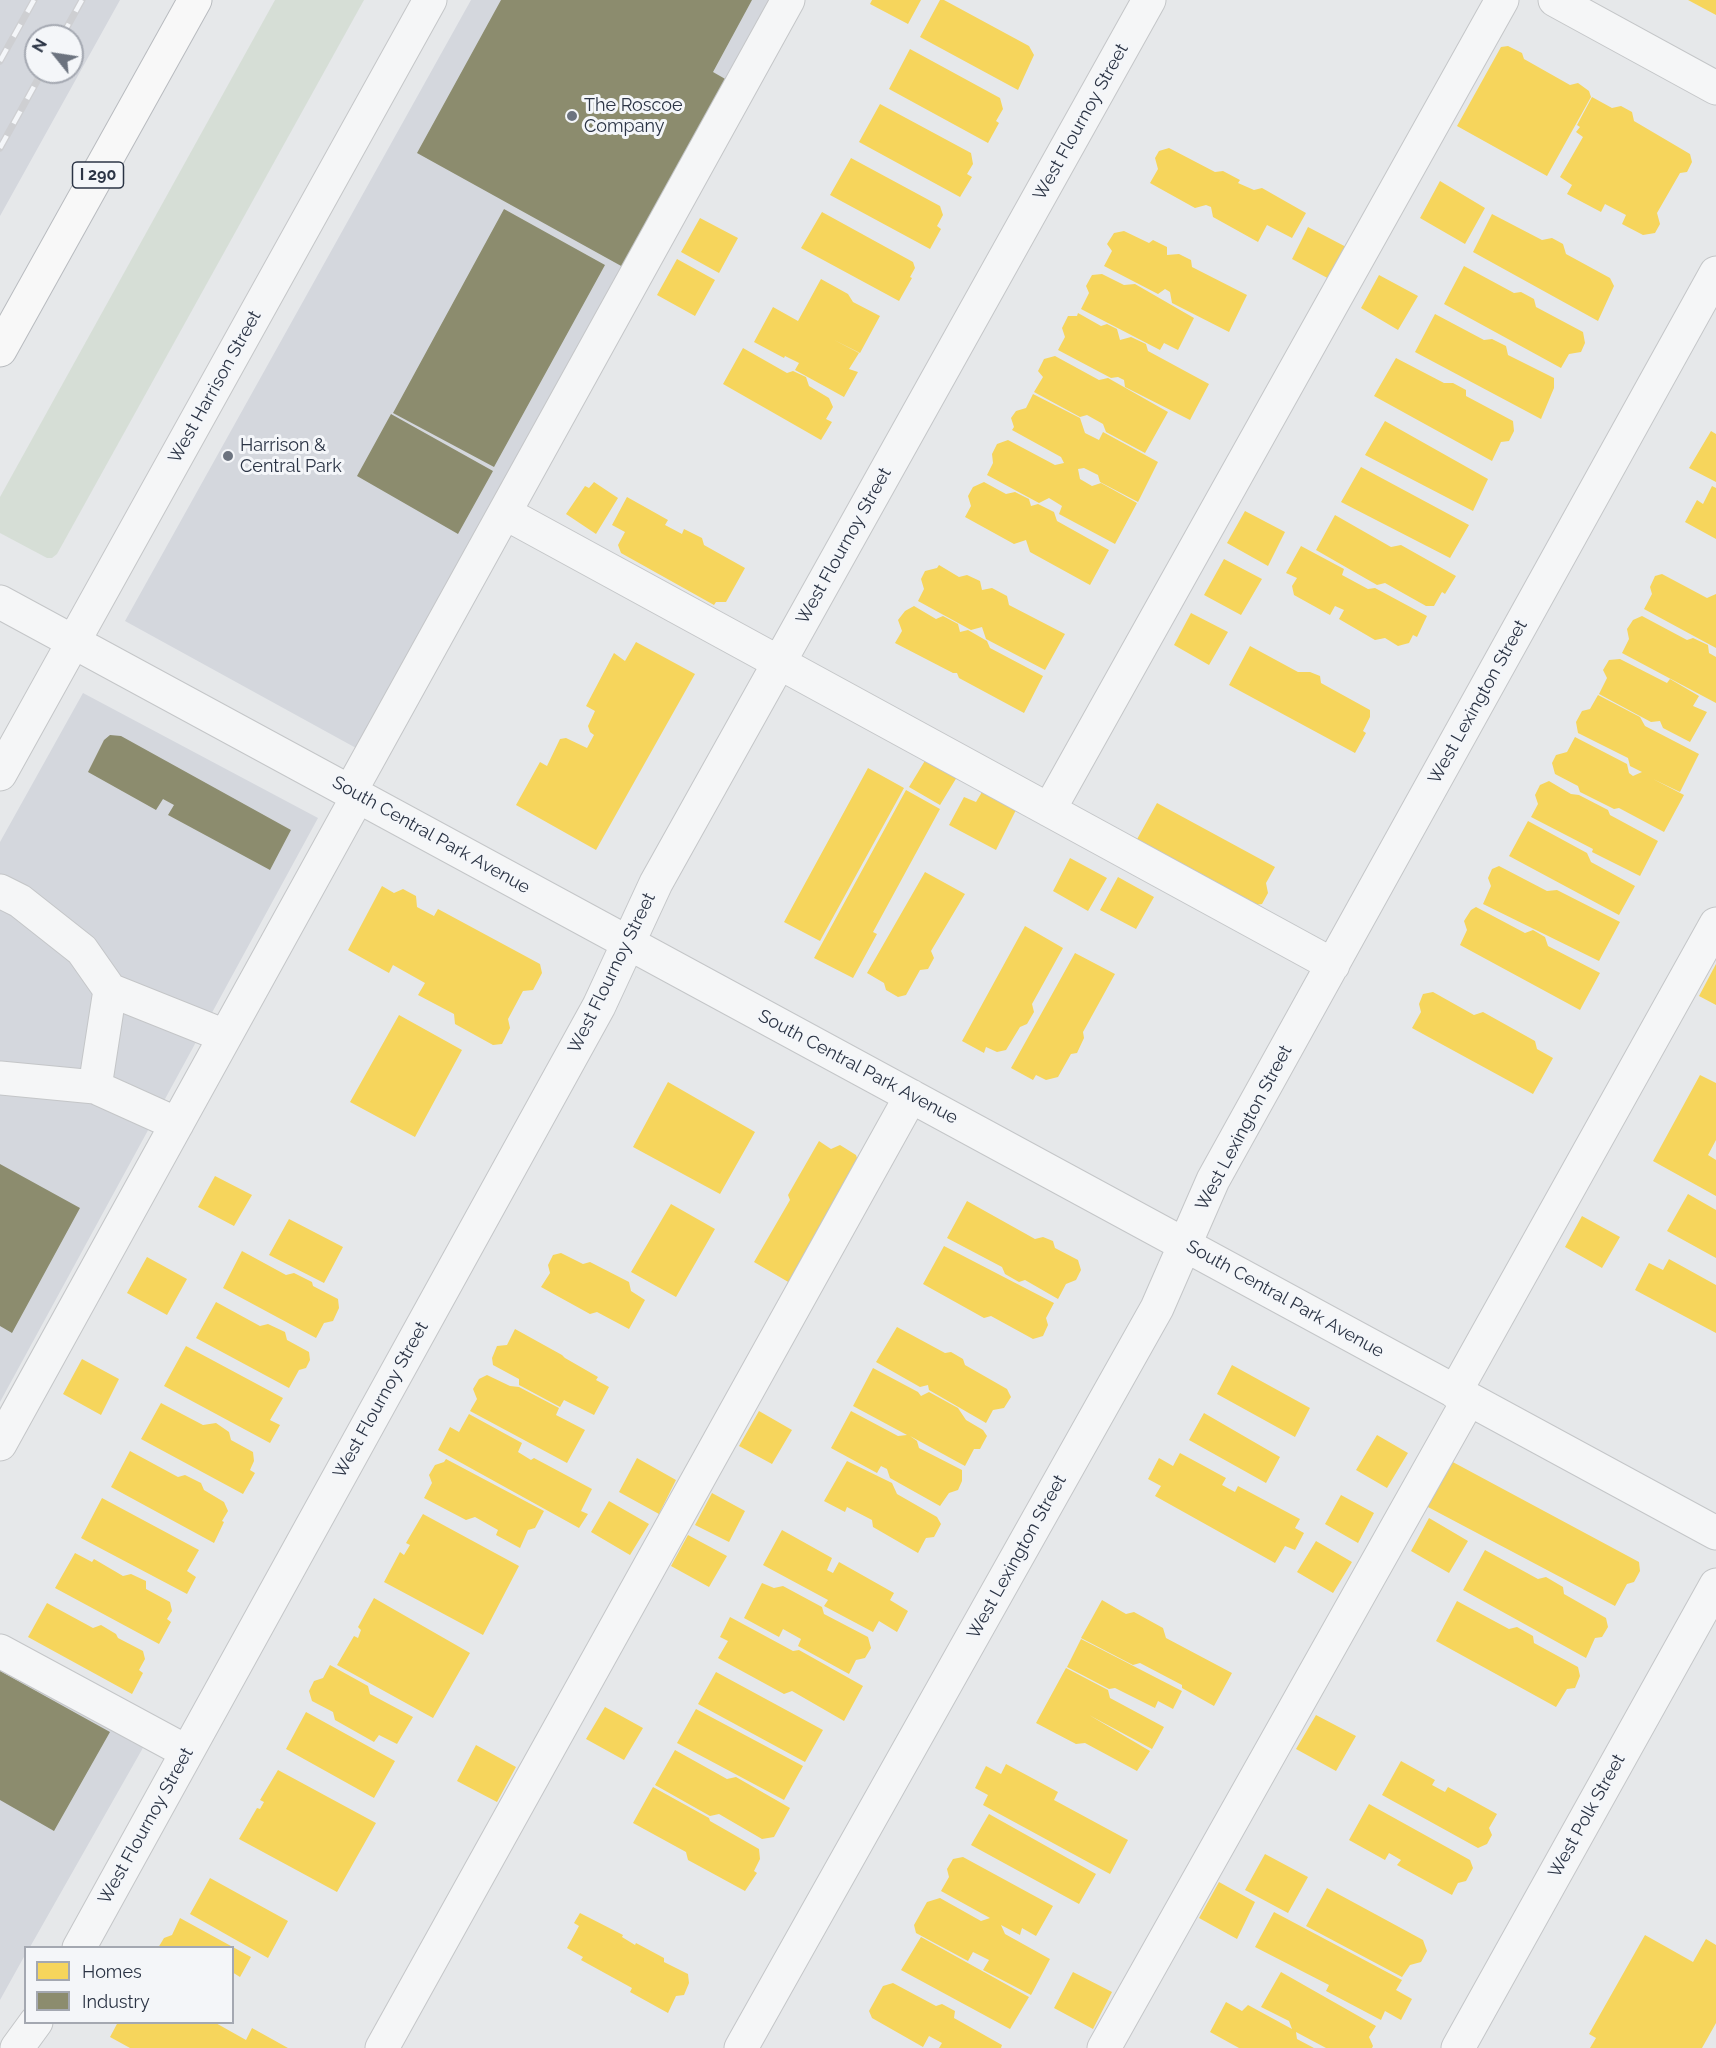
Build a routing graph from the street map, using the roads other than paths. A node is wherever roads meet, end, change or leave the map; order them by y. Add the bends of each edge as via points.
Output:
1 (195, 0) edge
2 (430, 0) edge
3 (788, 0) edge
4 (1149, 0) edge
5 (1502, 0) edge
6 (1554, 0) edge
7 (1716, 88) edge
8 (1716, 273) edge
9 (0, 351) edge
10 (505, 513) junction
11 (0, 602) edge
12 (73, 641) junction
13 (779, 663) junction
14 (0, 774) edge
15 (354, 794) junction
16 (1049, 810) junction
17 (0, 891) edge
18 (1716, 924) edge
19 (629, 943) junction
20 (1333, 965) junction
21 (110, 990) junction
22 (225, 1036) junction
23 (0, 1078) edge
24 (95, 1087) junction
25 (911, 1096) junction
26 (177, 1124) junction
27 (1185, 1245) junction
28 (1462, 1395) junction
29 (0, 1444) edge
30 (1716, 1533) edge
31 (1716, 1585) edge
32 (0, 1651) edge
33 (187, 1752) junction
34 (80, 1946) edge
35 (35, 2024) edge
36 (0, 2045) edge
37 (6, 2048) edge
38 (17, 2048) edge
39 (382, 2048) edge
40 (741, 2048) edge
41 (1104, 2048) edge
42 (1458, 2048) edge

1 - 9 highway, I 290
2 - 12 street, West Harrison Street
3 - 10 street
4 - 13 street, West Flournoy Street
5 - 16 street
6 - 7 street
8 - 20 street, West Lexington Street
10 - 13 street
10 - 15 street
11 - 12 street, South Central Park Avenue
12 - 14 street, West Harrison Street
12 - 15 street, South Central Park Avenue
13 - 16 street
13 - 19 street, West Flournoy Street via 656,883
15 - 19 street, South Central Park Avenue
15 - 22 street
16 - 20 street
17 - 21 street via 20,901 81,950
18 - 28 street
19 - 25 street, South Central Park Avenue
19 - 33 street, West Flournoy Street via 599,1006
20 - 27 street, West Lexington Street via 1213,1180
21 - 22 street
21 - 24 street
22 - 26 street
23 - 24 street
24 - 26 street
25 - 27 street, South Central Park Avenue
25 - 39 street
26 - 29 street
27 - 28 street, South Central Park Avenue
27 - 40 street, West Lexington Street via 1157,1308
28 - 30 street, South Central Park Avenue
28 - 41 street
31 - 42 street, West Polk Street
32 - 33 street
33 - 34 street, West Flournoy Street
35 - 38 street
36 - 37 street

